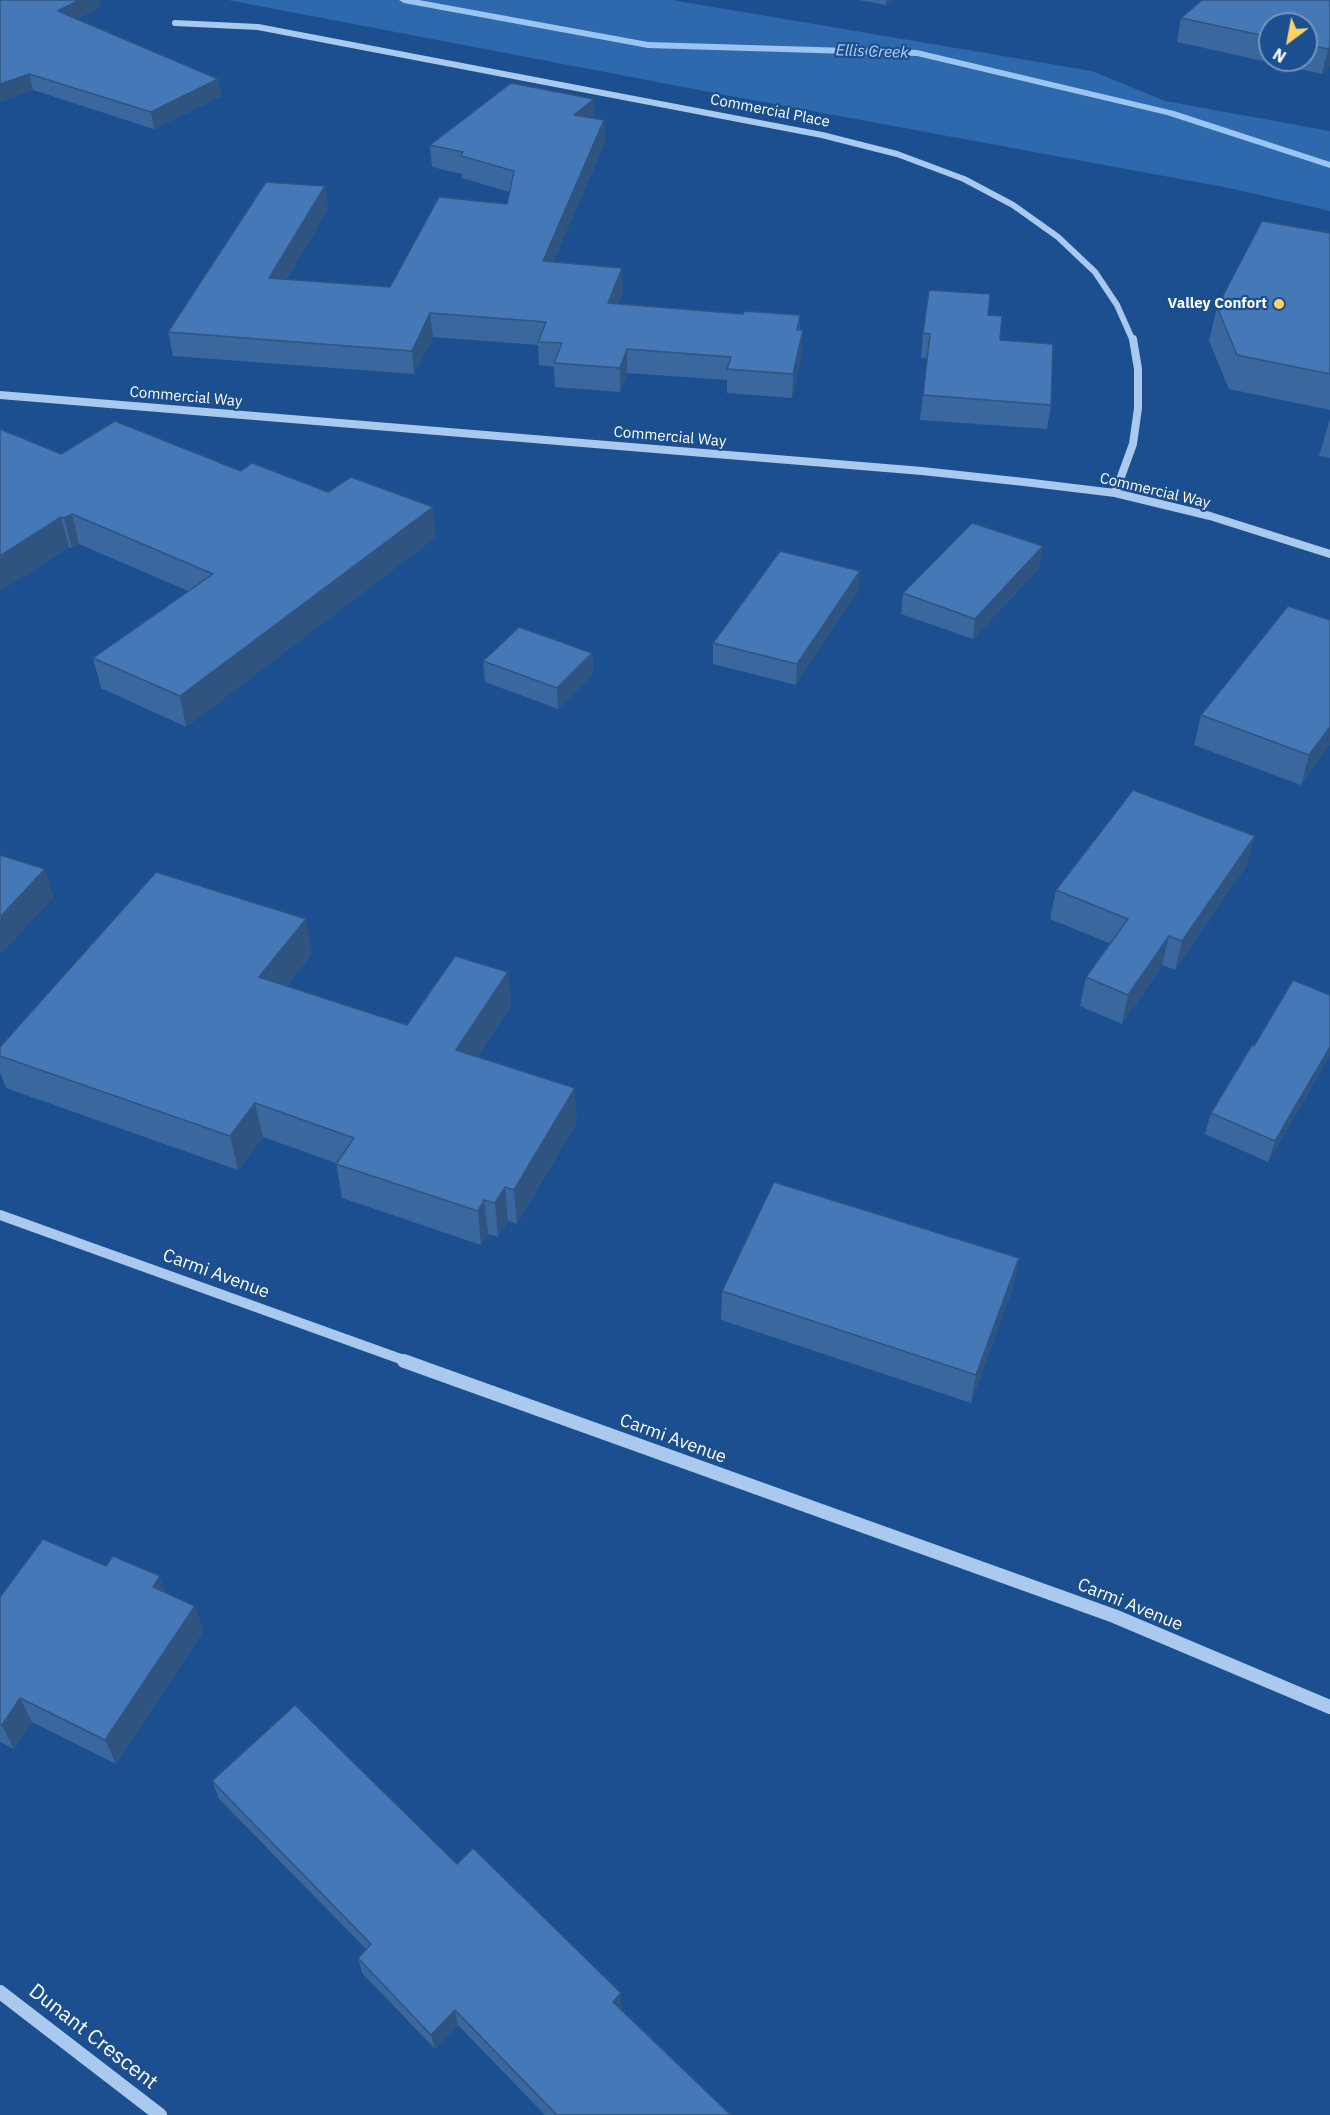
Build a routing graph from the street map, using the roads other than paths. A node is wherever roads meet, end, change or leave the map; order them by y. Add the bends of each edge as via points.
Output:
1 (175, 23) dead end
2 (0, 395) edge
3 (1115, 493) junction
4 (1330, 554) edge
5 (0, 1215) edge
6 (1330, 1707) edge
7 (0, 1992) edge
8 (160, 2115) edge

1 - 3 street, Commercial Place via 258,27 822,135 897,154 964,179 1013,205 1058,237 1095,272 1132,335 1138,369 1138,408 1133,444
2 - 3 street, Commercial Way via 910,470
3 - 4 street, Commercial Way via 1210,516
5 - 6 street, Carmi Avenue via 1114,1617
7 - 8 street, Dunant Crescent

